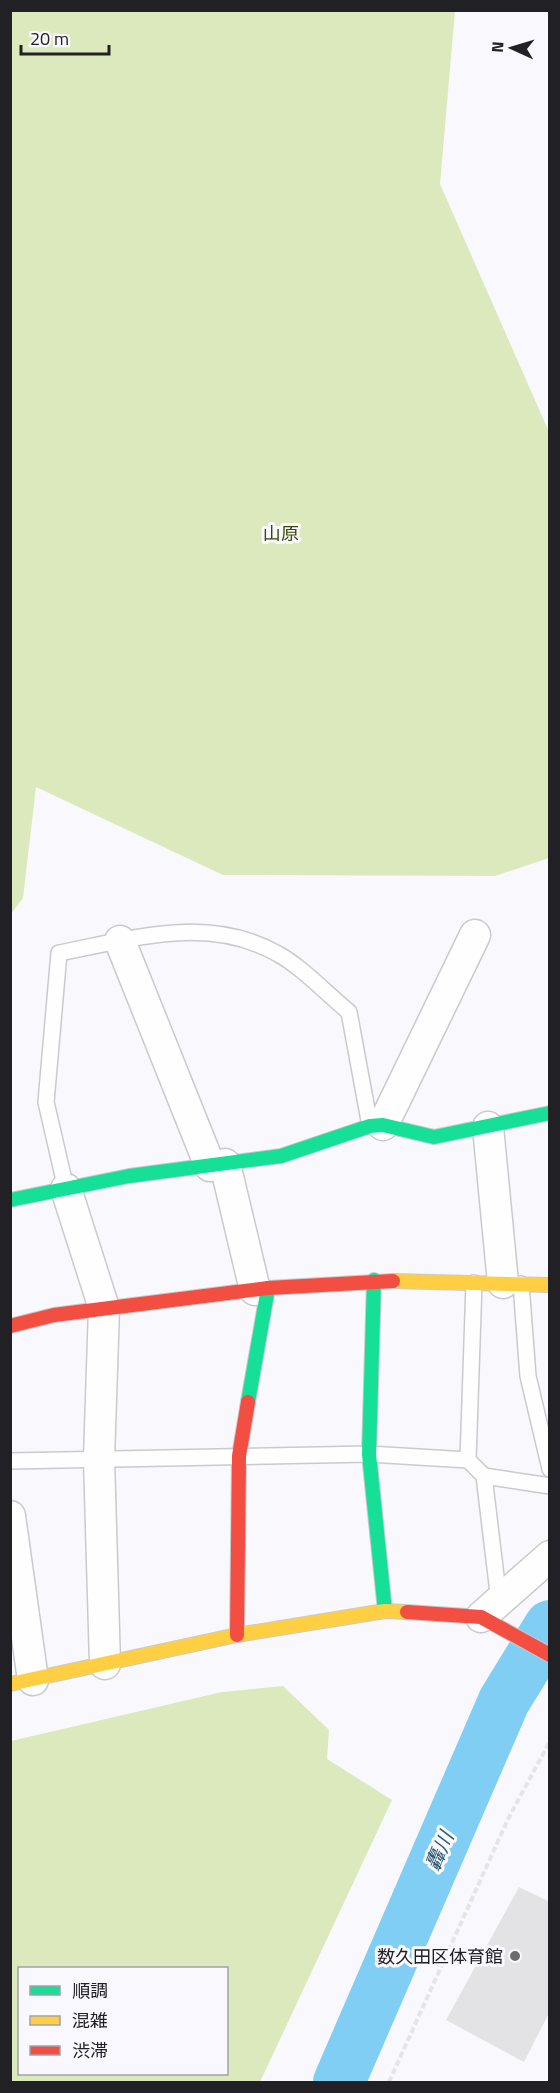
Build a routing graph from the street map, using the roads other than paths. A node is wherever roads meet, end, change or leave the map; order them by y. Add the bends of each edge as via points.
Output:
1 (475, 936) dead end
2 (120, 941) junction
3 (549, 1113) edge
4 (376, 1126) junction
5 (488, 1127) junction
6 (217, 1165) junction
7 (66, 1189) junction
8 (10, 1200) edge
9 (374, 1280) junction
10 (499, 1283) junction
11 (549, 1285) edge
12 (262, 1289) junction
13 (104, 1308) junction
14 (10, 1326) edge
15 (369, 1454) junction
16 (239, 1456) junction
17 (99, 1459) junction
18 (468, 1460) junction
19 (10, 1461) edge
20 (549, 1469) edge
21 (484, 1476) junction
22 (549, 1486) edge
23 (10, 1516) edge
24 (549, 1556) edge
25 (490, 1609) junction
26 (385, 1611) junction
27 (237, 1635) junction
28 (549, 1655) edge
29 (105, 1664) junction
30 (22, 1682) edge

1 - 4 street
2 - 4 lane via 171,931 235,935 279,954 349,1012
2 - 6 street
2 - 7 lane via 58,953 46,1102
3 - 5 street
4 - 5 street via 434,1137
4 - 6 street via 281,1156
5 - 10 street
6 - 7 street
6 - 12 street
7 - 8 street
7 - 13 street
9 - 10 street
9 - 12 street
9 - 15 street
10 - 11 street
10 - 18 lane
10 - 20 lane via 528,1376
12 - 13 street
12 - 16 street
13 - 14 street
13 - 17 street
15 - 16 lane
15 - 18 lane
15 - 26 street
16 - 17 lane
16 - 27 street
17 - 19 lane
17 - 29 street
18 - 21 lane
21 - 22 lane
21 - 25 lane
23 - 30 street
24 - 25 street
25 - 26 street
25 - 28 street
26 - 27 street
27 - 29 street
29 - 30 street

